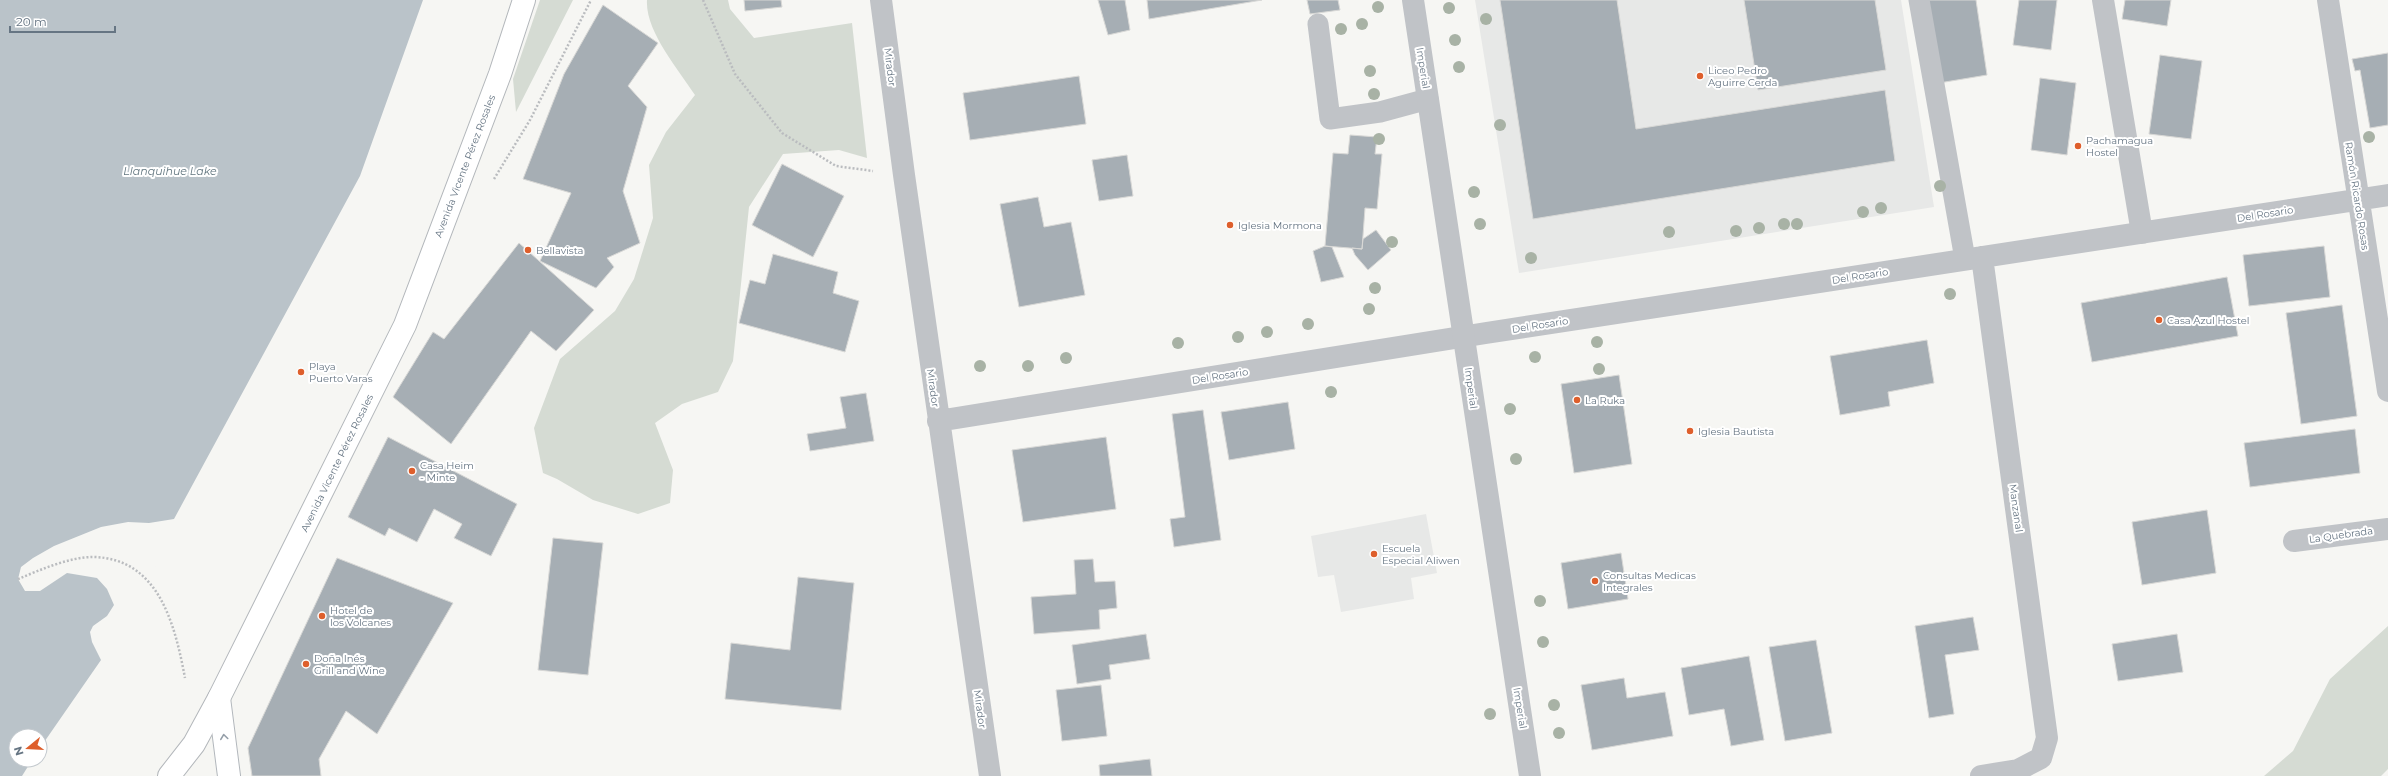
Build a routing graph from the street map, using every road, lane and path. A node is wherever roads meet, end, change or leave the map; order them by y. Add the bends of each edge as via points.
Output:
1 (524, 0) edge
2 (591, 0) edge
3 (704, 0) edge
4 (881, 0) edge
5 (1413, 0) edge
6 (1919, 0) edge
7 (2103, 0) edge
8 (2328, 0) edge
9 (1318, 24) dead end
10 (1428, 99) junction
11 (904, 175) junction
12 (490, 186) dead end
13 (2388, 195) edge
14 (2358, 200) junction
15 (2142, 232) junction
16 (1974, 258) junction
17 (1464, 336) junction
18 (2388, 391) edge
19 (938, 421) junction
20 (2388, 529) edge
21 (2294, 541) dead end
22 (18, 580) dead end
23 (184, 678) dead end
24 (218, 698) junction
25 (169, 776) edge
26 (229, 776) edge
27 (990, 776) edge
28 (1530, 776) edge
29 (1981, 776) edge

1 - 24 main road, Avenida Vicente Pérez Rosales via 500,74 405,325
2 - 12 path via 530,120
3 - 11 path via 735,74 782,133 836,166
4 - 11 street, Mirador
5 - 10 street, Imperial
6 - 16 lane
7 - 15 street
8 - 14 street, Ramón Ricardo Rosas
9 - 10 lane via 1330,119 1380,112
10 - 17 street, Imperial
11 - 19 street, Mirador
13 - 14 street, Del Rosario
14 - 15 street, Del Rosario
14 - 18 street, Ramón Ricardo Rosas
15 - 16 street, Del Rosario
16 - 17 street, Del Rosario
16 - 29 street, Manzanal via 2046,738 2041,758 2018,770
17 - 19 street, Del Rosario
17 - 28 street, Imperial
19 - 27 street, Mirador
20 - 21 street, La Quebrada
22 - 23 path via 52,565 93,557 124,562 148,578 165,607 178,644
24 - 25 main road, Avenida Vicente Pérez Rosales via 194,744
26 -> 24 main road

